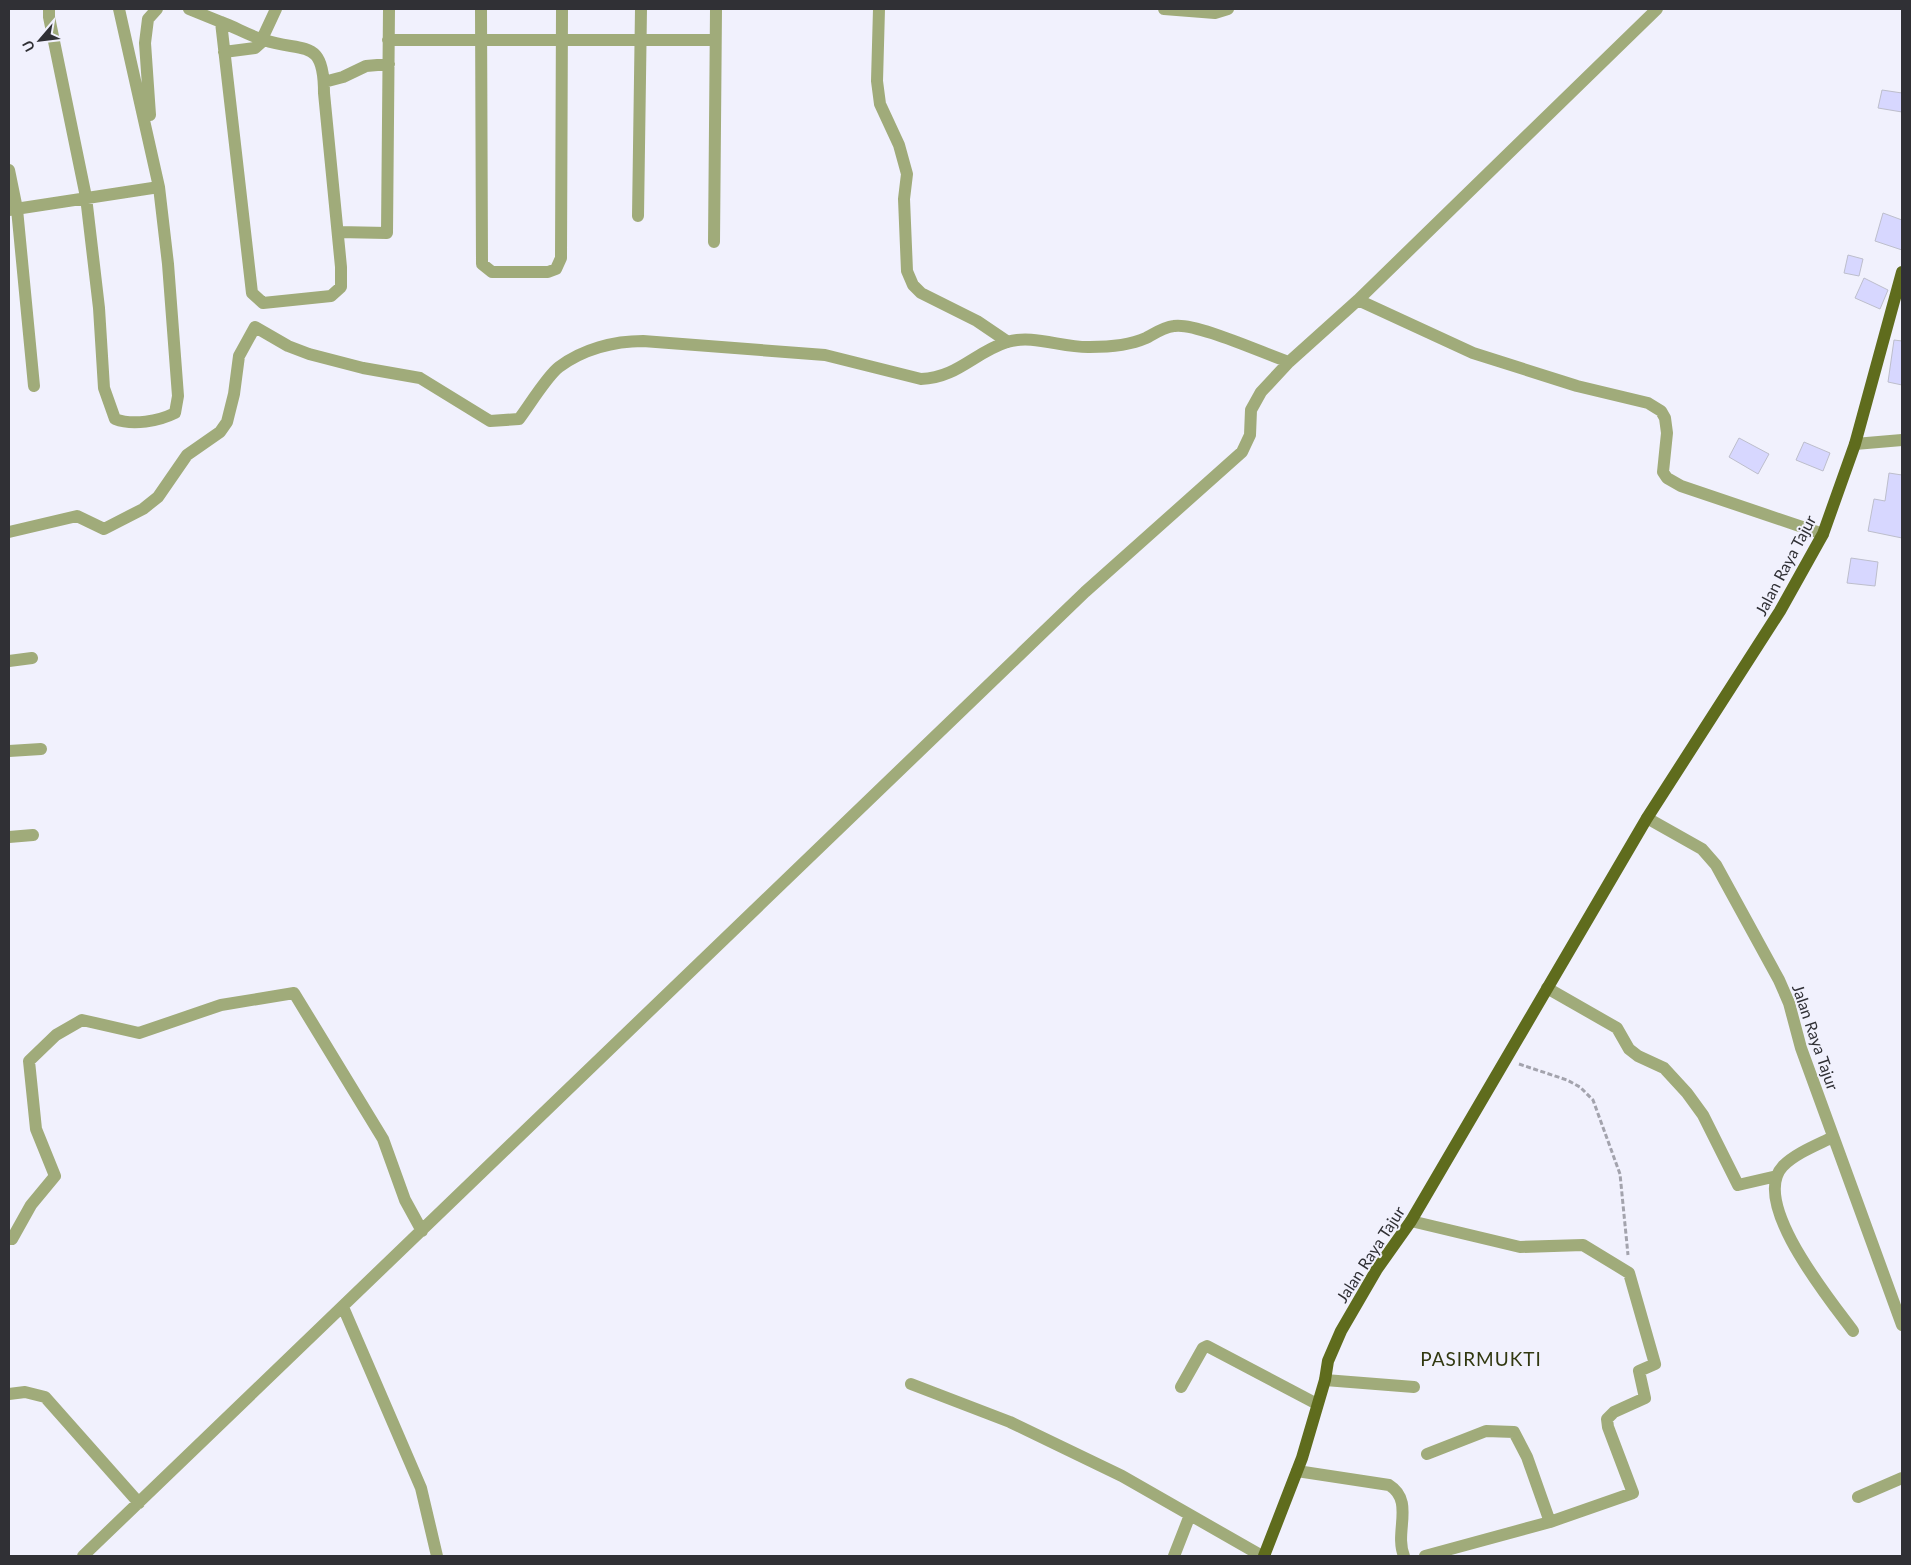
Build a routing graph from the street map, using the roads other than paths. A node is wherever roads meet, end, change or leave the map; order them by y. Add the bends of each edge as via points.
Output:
1 (49, 9) edge
2 (119, 9) edge
3 (158, 9) edge
4 (189, 9) edge
5 (276, 9) edge
6 (389, 9) edge
7 (481, 9) edge
8 (562, 9) edge
9 (641, 9) edge
10 (716, 9) edge
11 (879, 9) edge
12 (1164, 9) edge
13 (1228, 9) edge
14 (1657, 9) edge
15 (221, 22) junction
16 (263, 40) junction
17 (388, 40) junction
18 (715, 40) junction
19 (481, 41) junction
20 (562, 41) junction
21 (641, 42) junction
22 (224, 52) junction
23 (388, 64) junction
24 (324, 82) junction
25 (152, 154) junction
26 (9, 170) edge
27 (159, 187) junction
28 (86, 197) junction
29 (13, 209) edge
30 (638, 216) dead end
31 (338, 232) junction
32 (714, 242) dead end
33 (1902, 272) edge
34 (1358, 300) junction
35 (1008, 342) junction
36 (1289, 362) junction
37 (34, 386) dead end
38 (1902, 440) edge
39 (1855, 444) junction
40 (9, 532) edge
41 (1823, 534) junction
42 (32, 658) dead end
43 (9, 661) edge
44 (41, 749) dead end
45 (9, 751) edge
46 (1647, 818) junction
47 (33, 835) dead end
48 (9, 837) edge
49 (1547, 988) junction
50 (1833, 1137) junction
51 (1778, 1176) junction
52 (1411, 1220) junction
53 (422, 1231) junction
54 (9, 1239) edge
55 (343, 1307) junction
56 (1902, 1325) edge
57 (1853, 1331) dead end
58 (1325, 1380) junction
59 (910, 1384) dead end
60 (1181, 1387) dead end
61 (1414, 1387) dead end
62 (9, 1394) edge
63 (1317, 1404) junction
64 (1427, 1454) dead end
65 (1297, 1471) junction
66 (1902, 1478) edge
67 (1858, 1497) dead end
68 (139, 1503) junction
69 (1190, 1515) junction
70 (1550, 1522) junction
71 (83, 1556) edge
72 (437, 1556) edge
73 (1174, 1556) edge
74 (1263, 1556) edge
75 (1404, 1556) edge
76 (1425, 1556) edge

1 - 28 street
2 - 25 street
3 - 25 street via 148,19 145,43
4 - 15 street
5 - 16 street
6 - 17 street
7 - 19 street
8 - 20 street
9 - 21 street
10 - 18 street
11 - 35 street via 877,81 880,104 899,145 907,174 904,199 906,271 921,293 977,321
12 - 13 street via 1215,13
14 - 34 street
15 - 16 street
15 - 22 street
16 - 22 street via 255,48
16 - 24 street via 310,50 319,59
17 - 19 street
17 - 23 street
18 - 21 street
18 - 32 street
19 - 20 street
19 - 20 street via 482,264 492,272 548,272 556,269 561,258
20 - 21 street
21 - 30 street
22 - 31 street via 252,293 263,304 331,296 341,287
23 - 24 street via 366,66
23 - 31 street via 388,233
24 - 31 street
25 - 27 street
26 - 29 street
27 - 28 street
27 - 28 street via 178,396 175,413 163,418 124,423 116,419 104,388 99,308
28 - 29 street
29 - 37 street
33 - 39 main road, Jalan Raya Tajur
34 - 36 street
34 - 41 street via 1473,353 1577,386 1648,403 1660,410 1665,418 1667,433 1663,472 1667,478 1681,486
35 - 36 street via 1026,339 1091,347 1138,340 1175,325 1190,327
35 - 40 street via 959,369 936,378 921,379 825,355 621,341 585,353 558,367 518,419 490,421 420,378 310,354 288,346 255,327 239,356 227,422 220,432 187,455 158,497 143,509 104,529 77,516
36 - 53 street via 1255,400 1251,410 1250,435 1242,452 1085,592
38 - 39 street
39 - 41 main road, Jalan Raya Tajur
41 - 46 main road, Jalan Raya Tajur via 1780,611
42 - 43 street
44 - 45 street
46 - 49 main road, Jalan Raya Tajur
46 - 50 street, Jalan Raya Tajur via 1702,849 1726,882 1789,1003 1801,1048
47 - 48 street
49 - 51 street via 1617,1028 1629,1049 1664,1068 1676,1080 1703,1115 1738,1185
49 - 52 main road, Jalan Raya Tajur
50 - 51 street via 1783,1166
50 - 56 street, Jalan Raya Tajur
51 - 57 street via 1774,1191 1789,1236
52 - 58 main road, Jalan Raya Tajur via 1377,1268 1341,1331 1328,1361
52 - 70 street via 1520,1247 1583,1245 1629,1273 1655,1364 1639,1371 1645,1398 1614,1412 1607,1419 1633,1494
53 - 54 street via 405,1200 383,1139 294,994 220,1005 139,1033 82,1020 56,1035 29,1061 36,1129 55,1176
53 - 55 street
55 - 68 street
55 - 72 street via 421,1488
58 - 61 street
58 - 63 main road, Jalan Raya Tajur
59 - 69 street via 1010,1422 1122,1476
60 - 63 street via 1207,1346
62 - 68 street via 25,1392 45,1397
63 - 65 main road, Jalan Raya Tajur
64 - 70 street via 1486,1431 1514,1432 1527,1457
65 - 74 main road, Jalan Raya Tajur
65 - 75 street via 1389,1485 1396,1490 1403,1500 1401,1547
66 - 67 street
68 - 71 street
69 - 73 street
69 - 74 street
70 - 76 street

